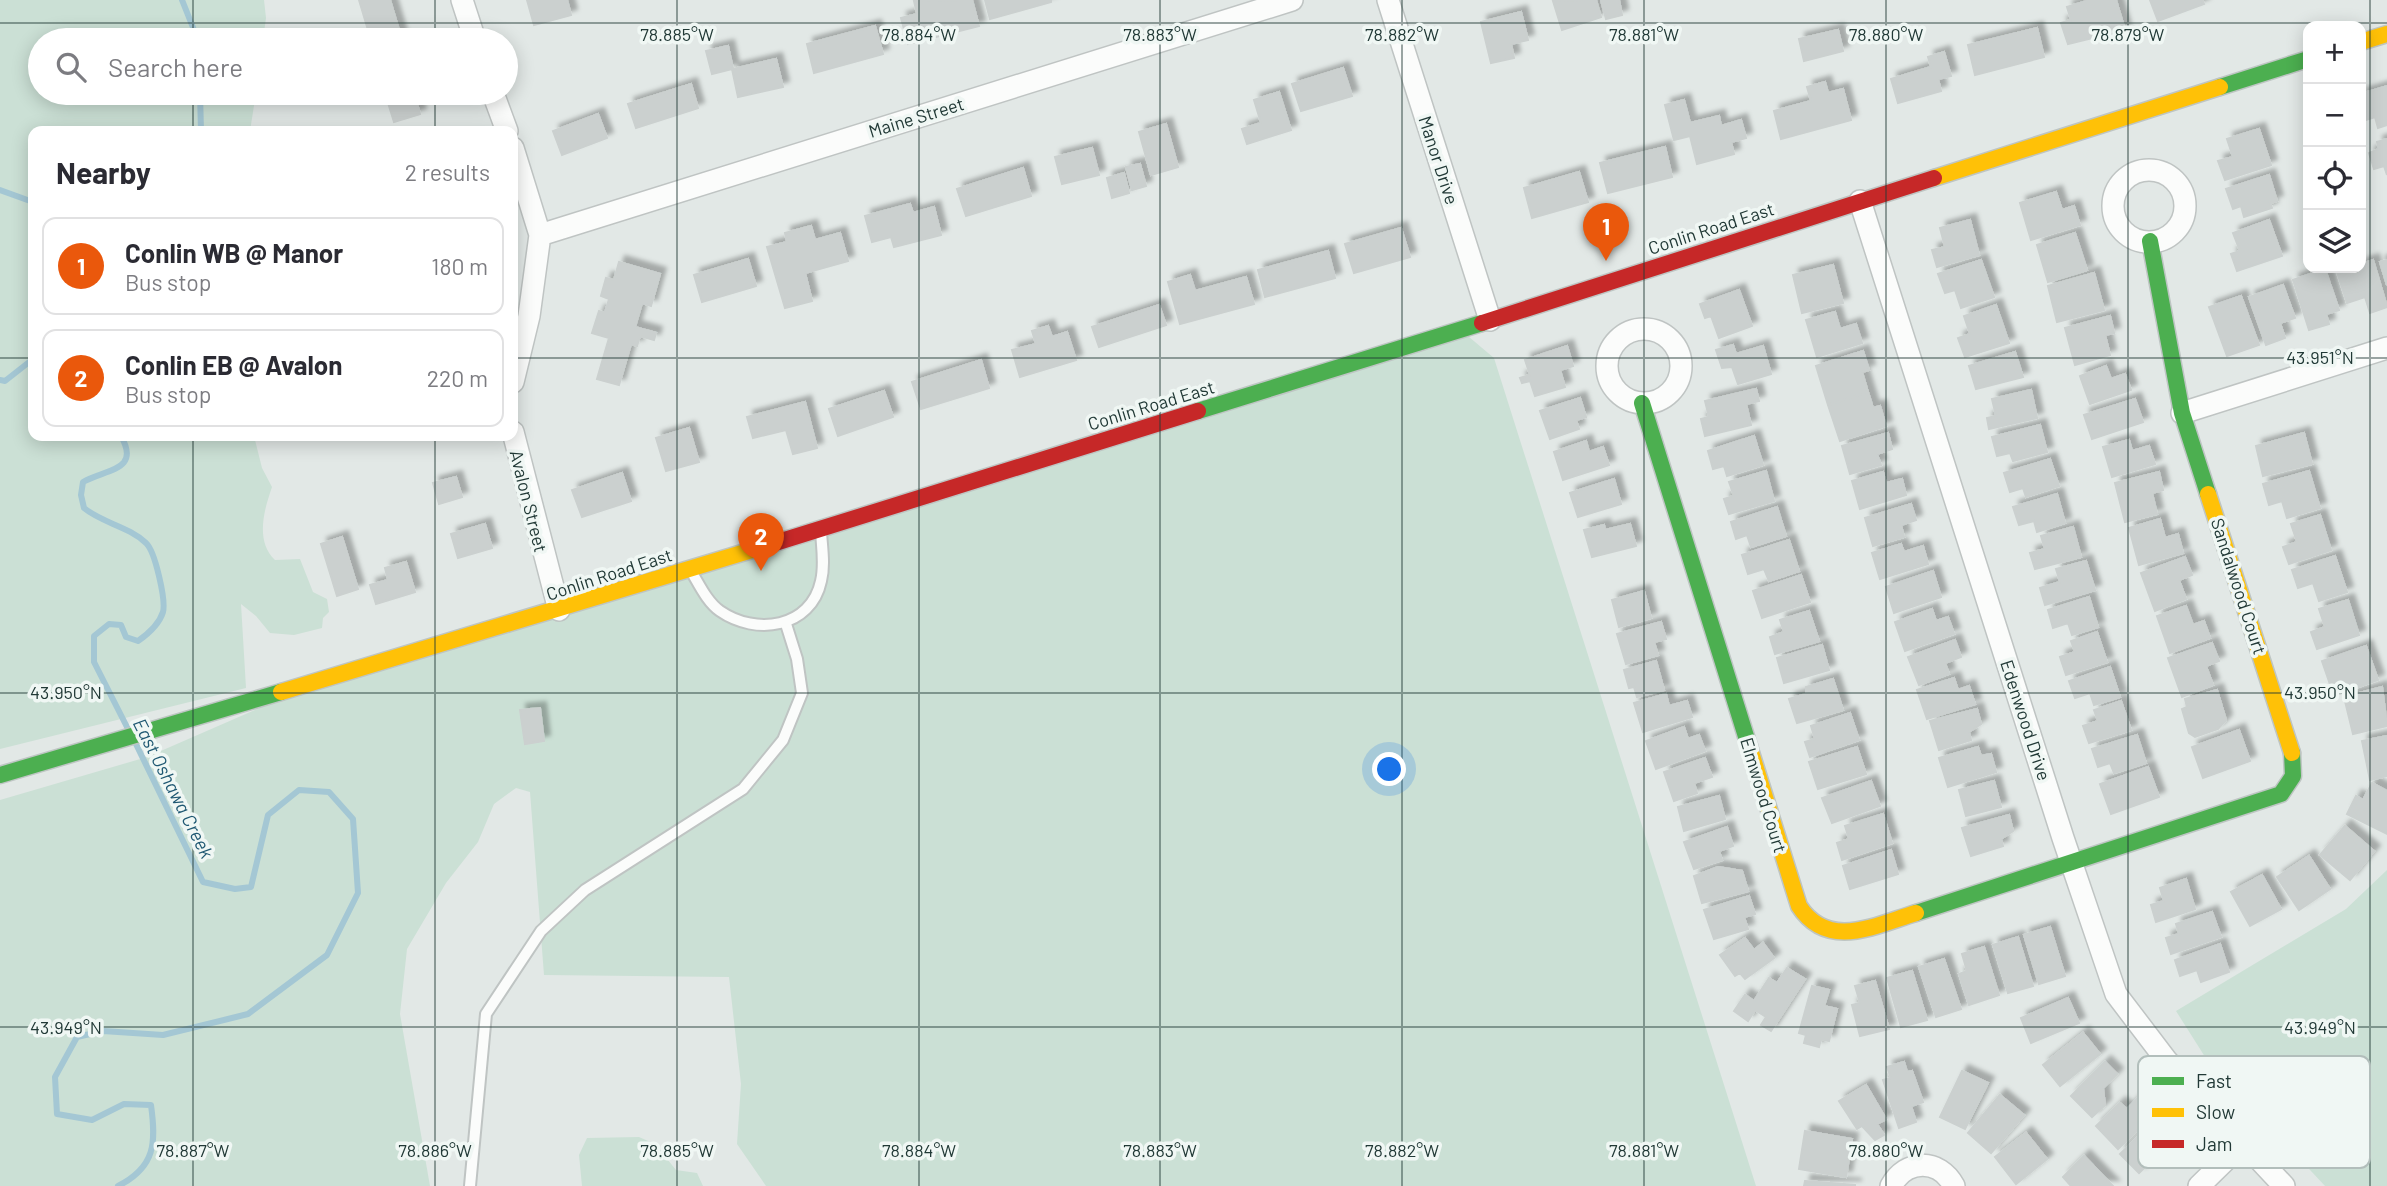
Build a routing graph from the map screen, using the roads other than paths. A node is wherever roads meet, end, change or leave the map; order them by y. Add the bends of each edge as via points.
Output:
1 (462, 0) edge
2 (1292, 0) edge
3 (1388, 0) edge
4 (471, 28) edge
5 (2387, 34) edge
6 (2366, 40) edge
7 (2303, 60) edge
8 (498, 105) edge
9 (505, 126) edge
10 (518, 164) edge
11 (1860, 201) junction
12 (540, 234) junction
13 (2150, 241) dead end
14 (1490, 320) junction
15 (2387, 348) edge
16 (518, 361) edge
17 (1642, 403) dead end
18 (2182, 413) junction
19 (515, 441) edge
20 (821, 527) junction
21 (689, 569) junction
22 (559, 610) junction
23 (786, 624) junction
24 (0, 775) edge
25 (2072, 864) junction
26 (2163, 1056) edge
27 (2217, 1168) edge
28 (2267, 1168) edge
29 (470, 1186) edge
30 (1891, 1186) edge
31 (1954, 1186) edge
32 (2199, 1186) edge
33 (2284, 1186) edge

1 - 4 street
2 - 12 street, Maine Street
3 - 14 street, Manor Drive
5 - 6 street
7 - 11 street, Conlin Road East
8 - 9 street
10 - 12 street
11 - 14 street, Conlin Road East
11 - 25 street, Edenwood Drive
12 - 16 street
13 - 18 street, Sandalwood Court
14 - 20 street, Conlin Road East
15 - 18 street
17 - 25 street, Elmwood Court via 1799,905 1815,927 1829,933 1851,933
18 - 25 street, Sandalwood Court via 2295,771 2281,794
19 - 22 street, Avalon Street
20 - 21 street, Conlin Road East
20 - 23 lane via 821,583 804,612
21 - 22 street, Conlin Road East
21 - 23 lane via 720,611 768,627
22 - 24 street, Conlin Road East
23 - 29 lane via 802,693 783,740 743,789 584,890 541,931 486,1014
25 - 26 street, Edenwood Drive via 2126,1010
27 - 32 street
28 - 33 street, Edenwood Drive
30 - 31 street via 1904,1170 1926,1165 1947,1174

